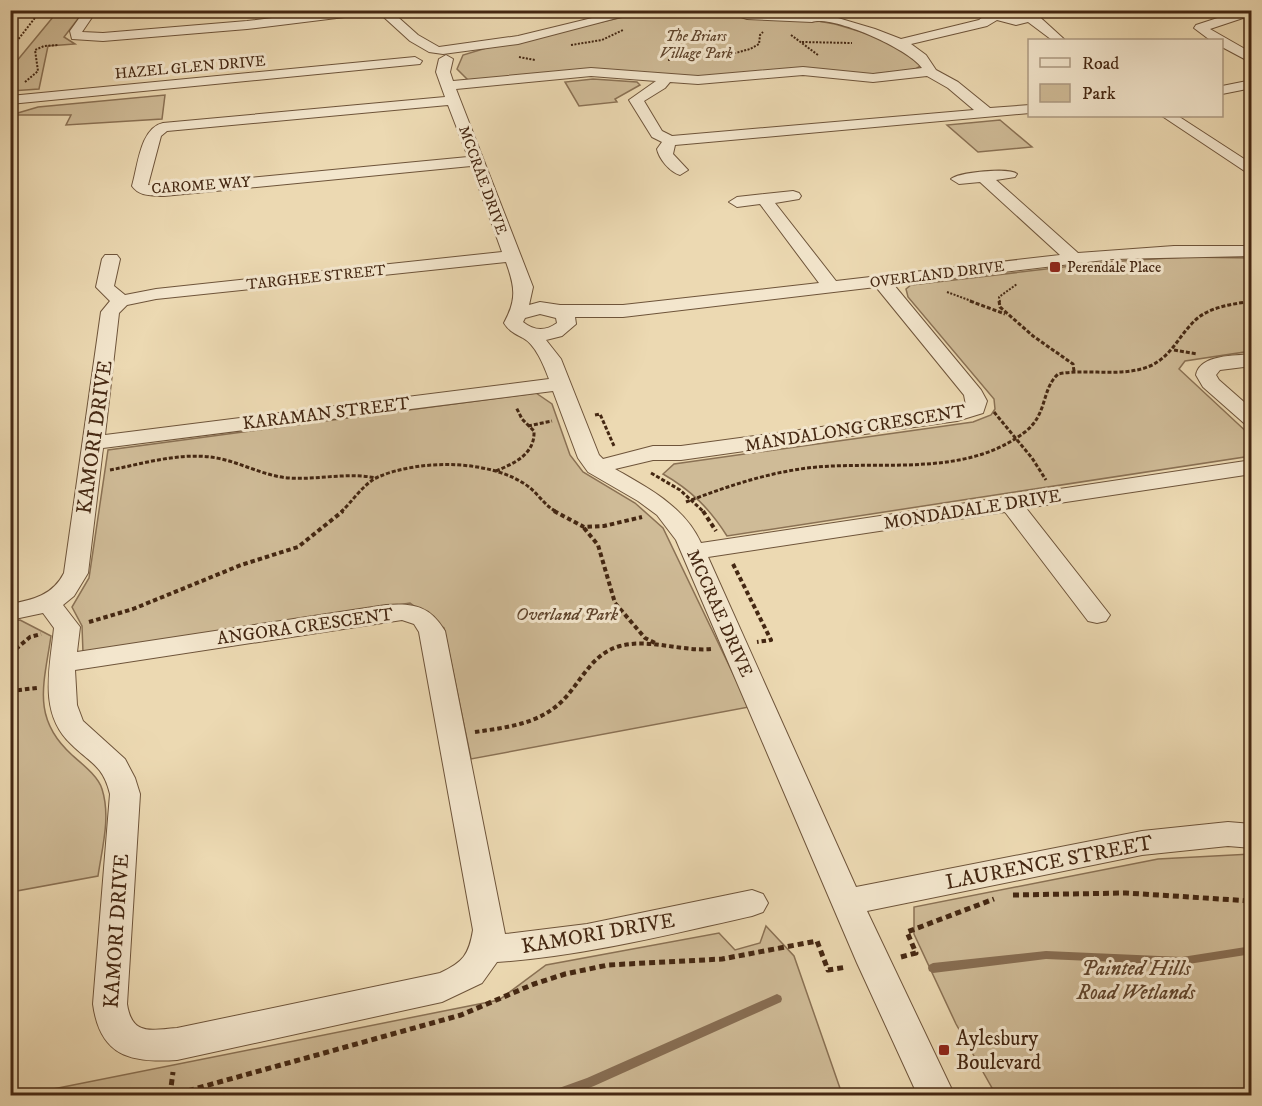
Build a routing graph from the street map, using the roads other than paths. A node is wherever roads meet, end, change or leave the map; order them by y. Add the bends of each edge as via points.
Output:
1 (92, 10) edge
2 (369, 10) edge
3 (382, 10) edge
4 (642, 10) edge
5 (726, 10) edge
6 (796, 10) edge
7 (1251, 11) edge
8 (997, 12) edge
9 (1024, 16) edge
10 (820, 18) junction
11 (983, 23) junction
12 (414, 38) junction
13 (1057, 39) edge
14 (1217, 39) edge
15 (902, 43) junction
16 (1223, 43) edge
17 (415, 58) junction
18 (1251, 59) edge
19 (445, 67) junction
20 (928, 71) junction
21 (666, 78) junction
22 (1251, 84) edge
23 (1223, 90) edge
24 (10, 100) edge
25 (1028, 109) edge
26 (987, 113) junction
27 (1172, 117) edge
28 (670, 141) junction
29 (476, 161) junction
30 (681, 170) dead end
31 (1251, 171) edge
32 (1009, 174) dead end
33 (984, 177) junction
34 (958, 179) dead end
35 (792, 196) dead end
36 (764, 199) junction
37 (737, 202) dead end
38 (1251, 251) edge
39 (511, 256) junction
40 (1073, 258) junction
41 (111, 259) dead end
42 (881, 281) junction
43 (524, 287) junction
44 (831, 287) junction
45 (121, 301) junction
46 (518, 314) junction
47 (560, 320) junction
48 (531, 334) junction
49 (550, 359) junction
50 (1251, 360) edge
51 (559, 384) junction
52 (1251, 420) edge
53 (93, 443) junction
54 (634, 463) junction
55 (596, 467) junction
56 (1251, 467) edge
57 (620, 482) junction
58 (1010, 503) junction
59 (693, 552) junction
60 (48, 603) junction
61 (10, 612) edge
62 (1097, 615) dead end
63 (64, 663) junction
64 (1251, 836) edge
65 (847, 902) junction
66 (752, 903) dead end
67 (487, 949) junction
68 (937, 1095) edge

1 - 2 street via 76,36 104,37 227,21
3 - 12 street
4 - 19 street via 475,48
5 - 10 street via 747,15
6 - 10 street
7 - 14 street via 1200,28
8 - 9 street via 1003,19
8 - 11 street
9 - 11 street
9 - 13 street
10 - 15 street
11 - 15 street
12 - 17 street
12 - 19 street
15 - 20 street via 927,63
16 - 18 street
17 - 19 street
17 - 19 street, HAZEL GLEN DRIVE
17 - 24 street, HAZEL GLEN DRIVE via 254,78
19 - 21 street
19 - 29 street, MCCRAE DRIVE
19 - 29 street, CAROME WAY via 163,127 154,134 140,186 164,191
20 - 21 street via 873,78 803,71 706,80
20 - 26 street via 953,85
21 - 28 street via 636,100 657,134
22 - 23 street
25 - 26 street
26 - 28 street
27 - 31 street
28 - 30 street via 666,154
29 - 39 street, MCCRAE DRIVE
32 - 33 street
33 - 34 street
33 - 40 street
35 - 36 street
36 - 37 street
36 - 44 street
38 - 40 street, OVERLAND DRIVE via 1142,252
39 - 43 street, MCCRAE DRIVE
39 - 45 street, TARGHEE STREET
40 - 42 street, OVERLAND DRIVE
41 - 45 street via 105,287
42 - 44 street, OVERLAND DRIVE
42 - 54 street, MANDALONG CRESCENT via 974,394 976,408 957,415
43 - 46 street
43 - 47 street
44 - 47 street, OVERLAND DRIVE
45 - 53 street, KAMORI DRIVE via 110,312
46 - 47 street via 540,308
46 - 48 street, MCCRAE DRIVE via 513,324
47 - 48 street via 546,334
47 - 49 street
48 - 49 street, MCCRAE DRIVE
49 - 51 street, MCCRAE DRIVE
50 - 52 street via 1215,365 1206,375
51 - 53 street, KARAMAN STREET
51 - 55 street, MCCRAE DRIVE
53 - 60 street, KAMORI DRIVE via 76,573 67,590
54 - 55 street, MANDALONG CRESCENT
54 - 57 street, MANDALONG CRESCENT
55 - 57 street, MCCRAE DRIVE
56 - 58 street, MONDADALE DRIVE
57 - 59 street, MCCRAE DRIVE via 665,510
58 - 59 street, MONDADALE DRIVE
58 - 62 street
59 - 65 street, MCCRAE DRIVE
60 - 61 street
60 - 63 street, KAMORI DRIVE via 67,627
63 - 67 street, ANGORA CRESCENT via 386,613 414,614 429,623 489,930
63 - 67 street, KAMORI DRIVE via 62,703 66,718 75,731 110,758 123,779 110,1004 111,1019 127,1041 156,1046 177,1044 442,987 462,980 479,967
64 - 65 street, LAURENCE STREET via 1228,834 1142,843
65 - 68 street, MCCRAE DRIVE
66 - 67 street, KAMORI DRIVE via 564,942

